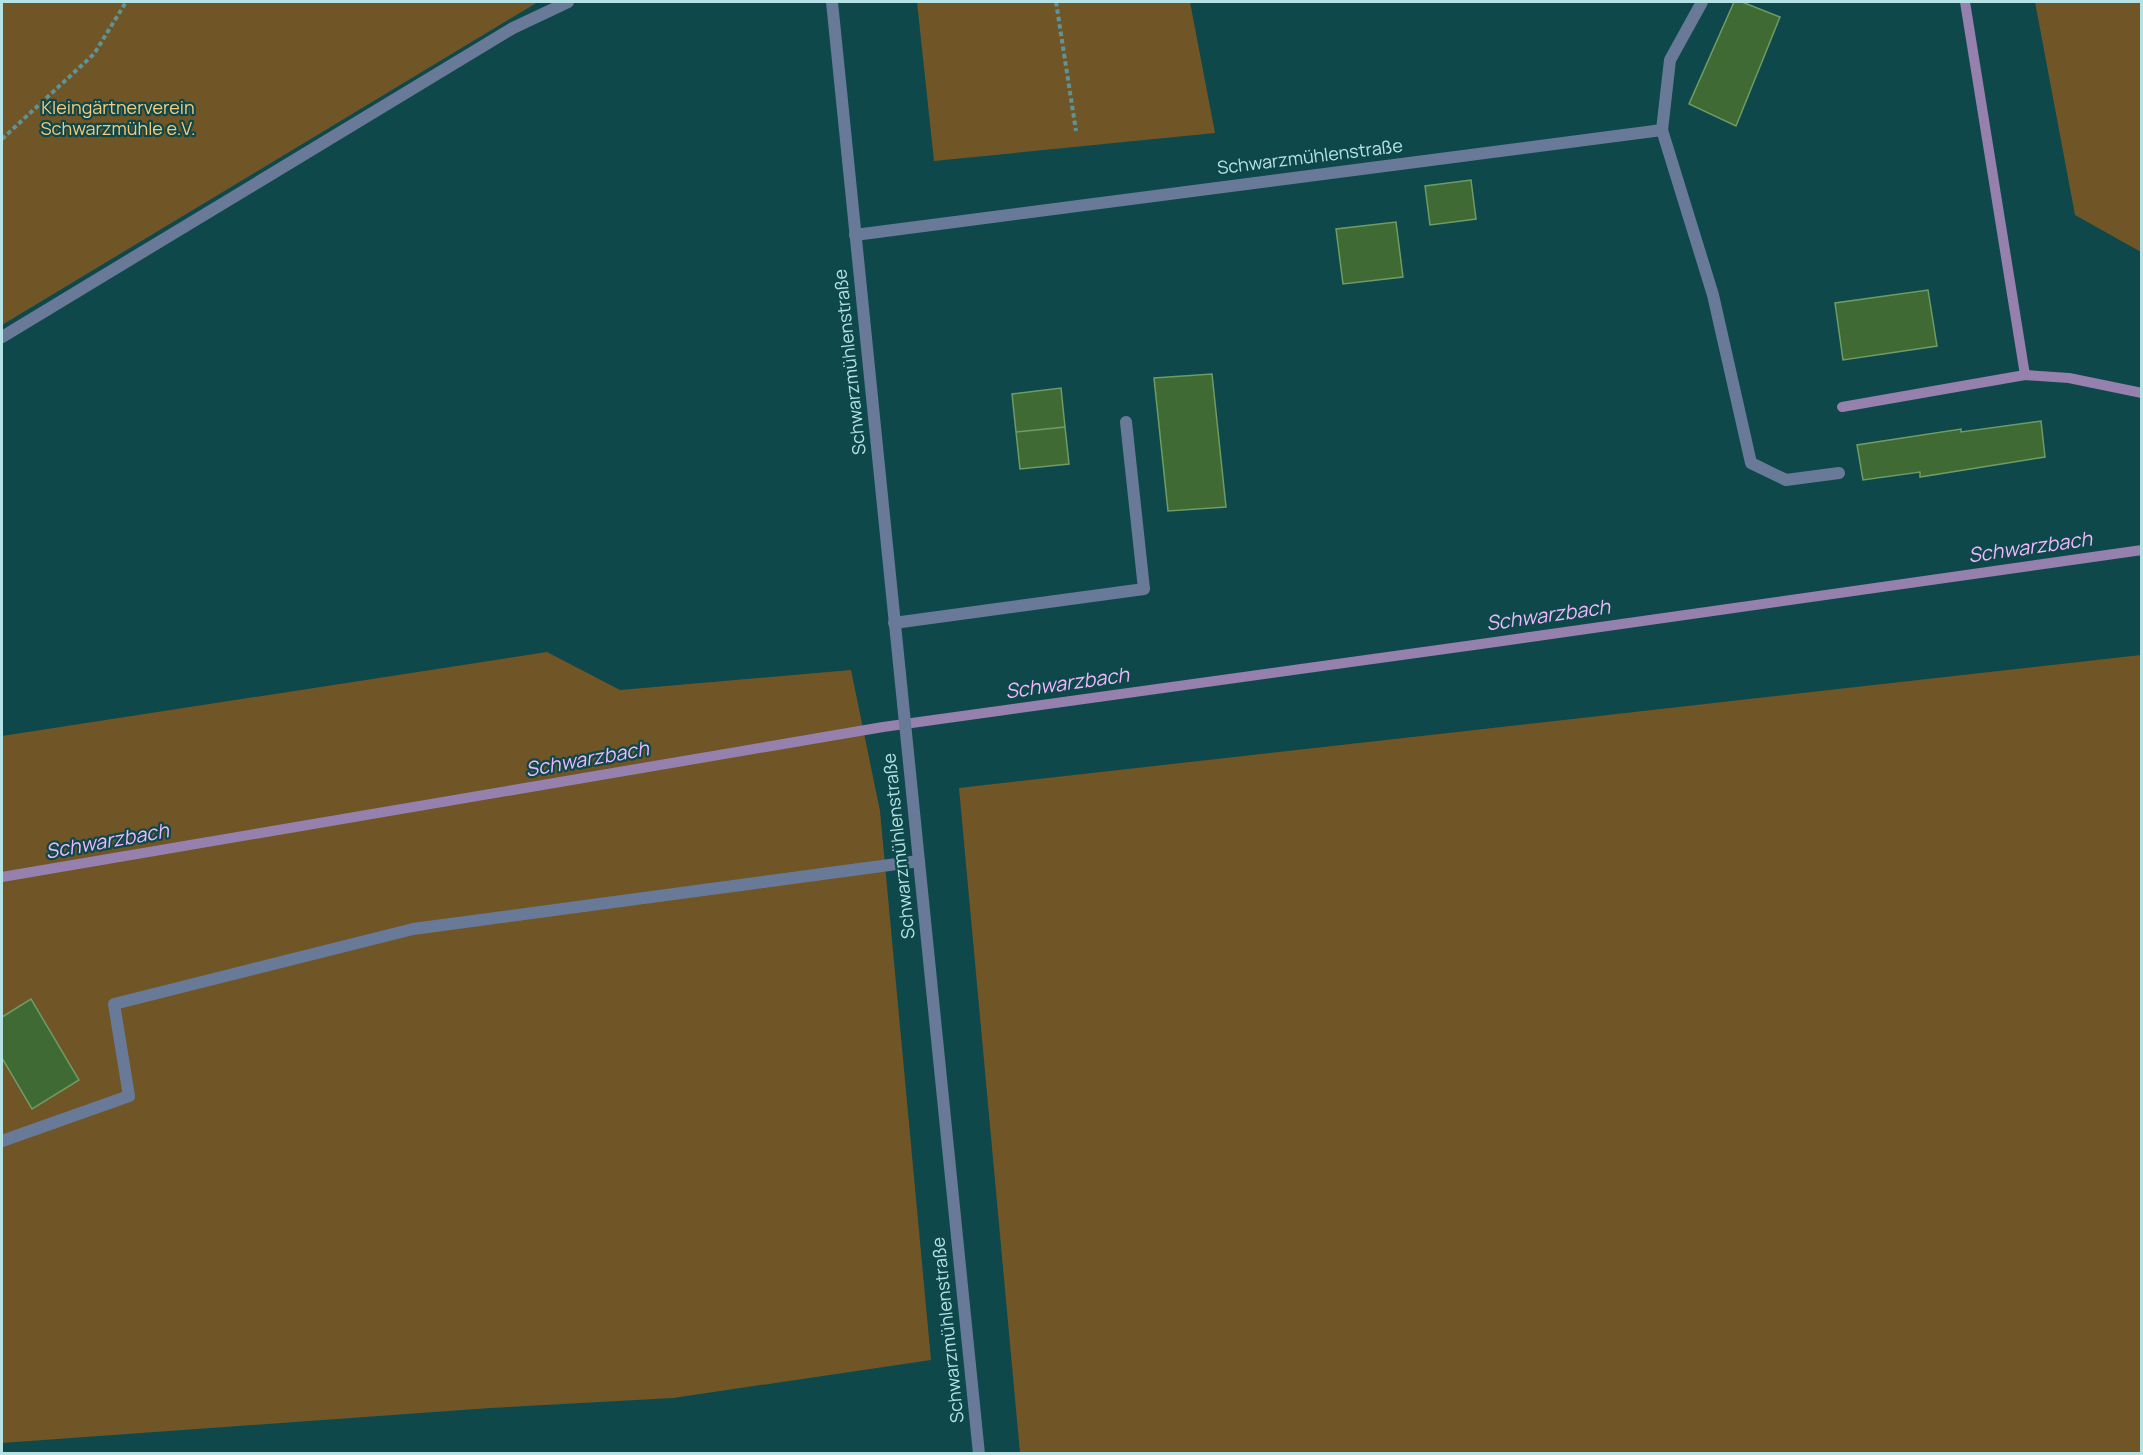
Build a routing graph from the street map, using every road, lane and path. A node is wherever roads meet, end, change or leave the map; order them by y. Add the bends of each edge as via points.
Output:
1 (126, 2) edge
2 (568, 2) edge
3 (831, 2) edge
4 (1056, 2) edge
5 (1702, 2) edge
6 (1662, 130) junction
7 (1076, 131) dead end
8 (2, 139) edge
9 (855, 235) junction
10 (2, 337) edge
11 (1126, 422) dead end
12 (1839, 473) dead end
13 (894, 623) junction
14 (919, 861) junction
15 (2, 1142) edge
16 (979, 1454) edge

1 - 8 path via 94,54
2 - 10 street via 513,28
3 - 9 street, Schwarzmühlenstraße
4 - 7 path
5 - 6 street via 1670,60
6 - 9 street, Schwarzmühlenstraße
6 - 12 street via 1713,295 1751,462 1786,480
9 - 13 street, Schwarzmühlenstraße
11 - 13 street via 1144,589
13 - 14 street, Schwarzmühlenstraße
14 - 15 street via 413,930 114,1004 129,1096
14 - 16 street, Schwarzmühlenstraße

